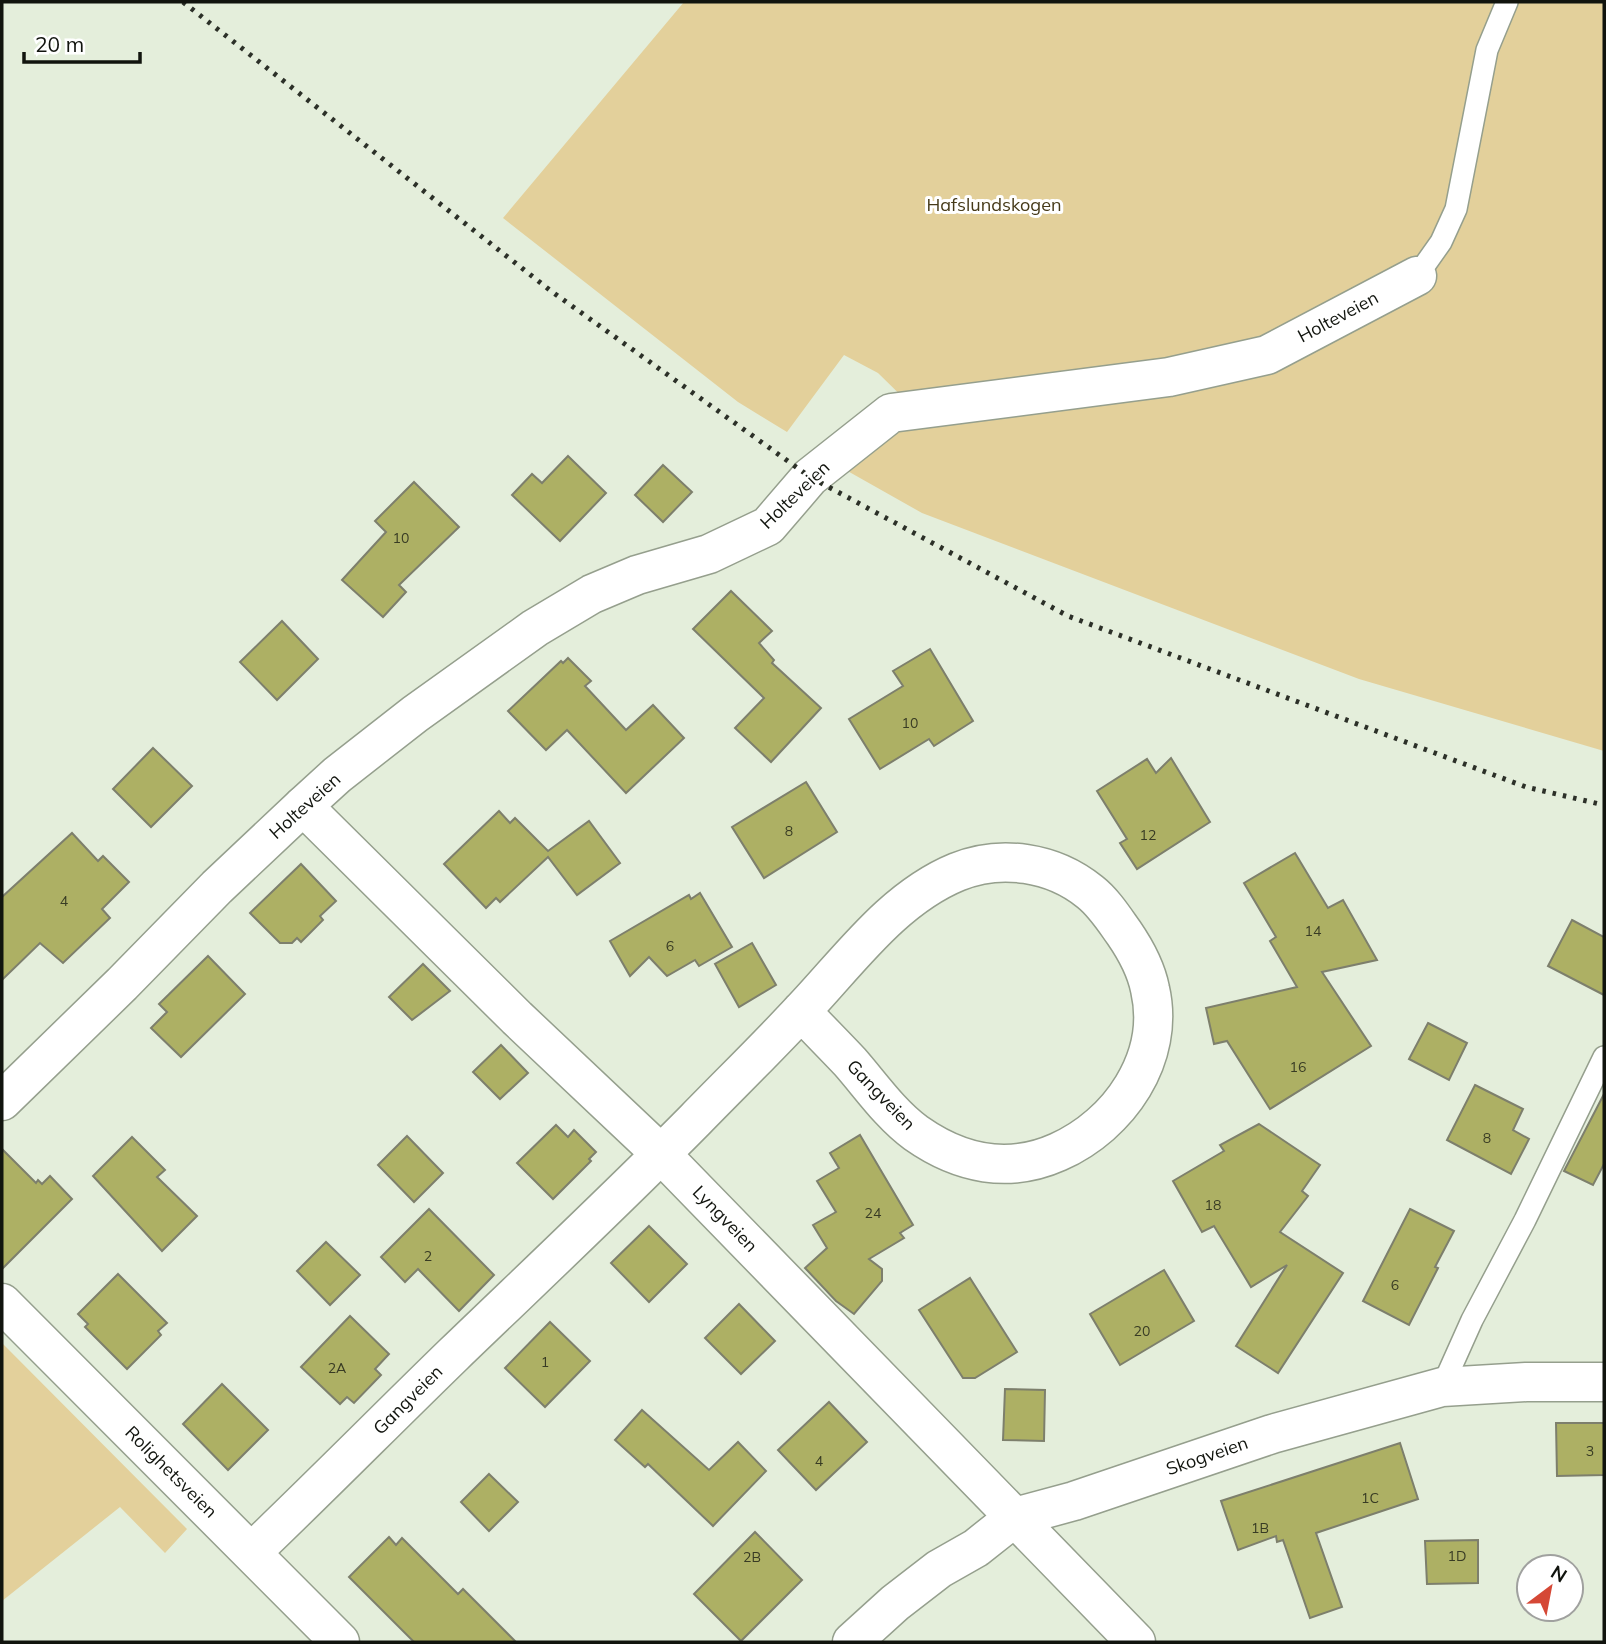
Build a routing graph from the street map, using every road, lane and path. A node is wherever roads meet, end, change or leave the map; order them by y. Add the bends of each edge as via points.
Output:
1 (1507, 2) edge
2 (1417, 276) joint
3 (303, 806) junction
4 (801, 1011) junction
5 (1604, 1057) edge
6 (2, 1101) edge
7 (661, 1154) junction
8 (2, 1303) edge
9 (1604, 1382) edge
10 (1442, 1387) junction
11 (1015, 1517) junction
12 (252, 1552) junction
13 (340, 1642) edge
14 (852, 1642) edge
15 (1136, 1642) edge

1 - 2 lane, Holteveien via 1487,50 1457,209
2 - 3 street, Holteveien via 1267,355 1169,377 891,413 810,477 768,526 709,554 638,575 563,610 415,714
3 - 6 street, Holteveien
3 - 7 street, Lyngveien
4 - 4 street, Gangveien via 911,899 962,870 1014,862 1065,876 1091,892 1108,911 1141,962 1150,989 1152,1028 1140,1074 1113,1116 1073,1146 1034,1162 1005,1165 972,1160 916,1133
4 - 7 street, Gangveien
5 - 10 lane
7 - 11 street, Lyngveien
7 - 12 street, Gangveien
8 - 12 street, Rolighetsveien
9 - 10 street, Skogveien
10 - 11 street, Skogveien via 1272,1434
11 - 14 street, Skogveien via 976,1548 939,1569
11 - 15 street, Lyngveien
12 - 13 street, Rolighetsveien

